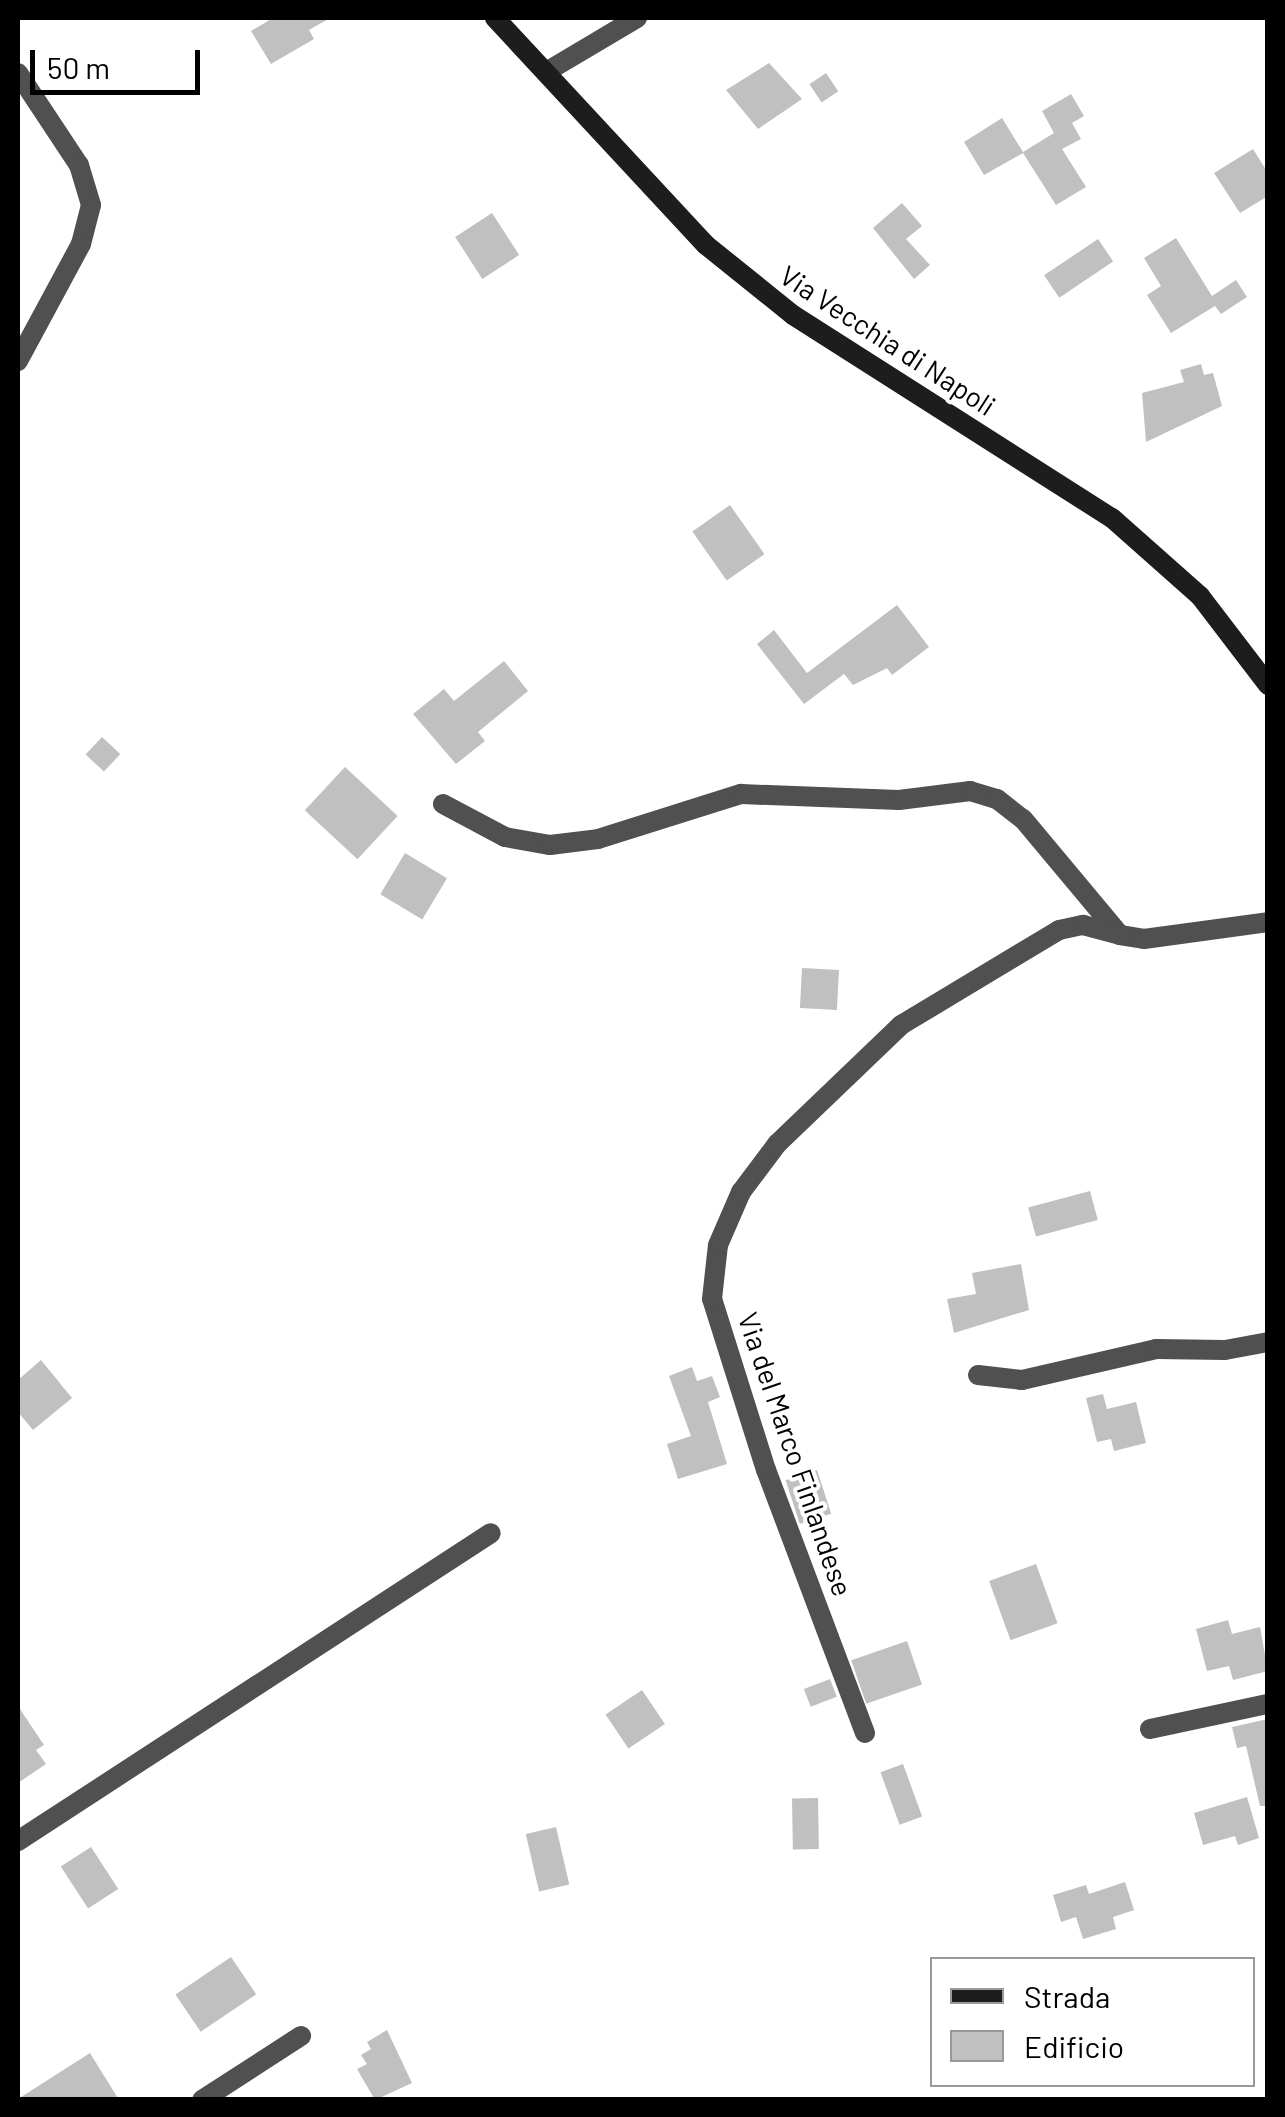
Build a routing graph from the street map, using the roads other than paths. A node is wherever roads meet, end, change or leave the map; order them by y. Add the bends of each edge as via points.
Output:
1 (495, 18) edge
2 (637, 18) edge
3 (546, 72) junction
4 (18, 73) edge
5 (18, 360) edge
6 (1268, 685) edge
7 (443, 804) dead end
8 (1268, 922) edge
9 (1120, 935) junction
10 (1268, 1342) edge
11 (978, 1375) dead end
12 (491, 1533) dead end
13 (1268, 1704) edge
14 (1150, 1728) dead end
15 (865, 1733) dead end
16 (18, 1840) edge
17 (301, 2036) dead end
18 (202, 2100) edge

1 - 3 street, Via Vecchia di Napoli
2 - 3 street
3 - 6 street, Via Vecchia di Napoli via 706,245 794,315 1112,518 1200,596
4 - 5 street via 79,165 91,204 81,244
7 - 9 street via 505,837 550,845 598,839 740,794 899,800 984,794 1038,833
8 - 9 street, Via del Marco Finlandese via 1144,939
9 - 15 street, Via del Marco Finlandese via 1082,925 1059,930 901,1025 807,1110 758,1168 715,1254 712,1298 766,1470
10 - 11 street via 1225,1350 1156,1349 1022,1380
12 - 16 street
13 - 14 street
17 - 18 street

